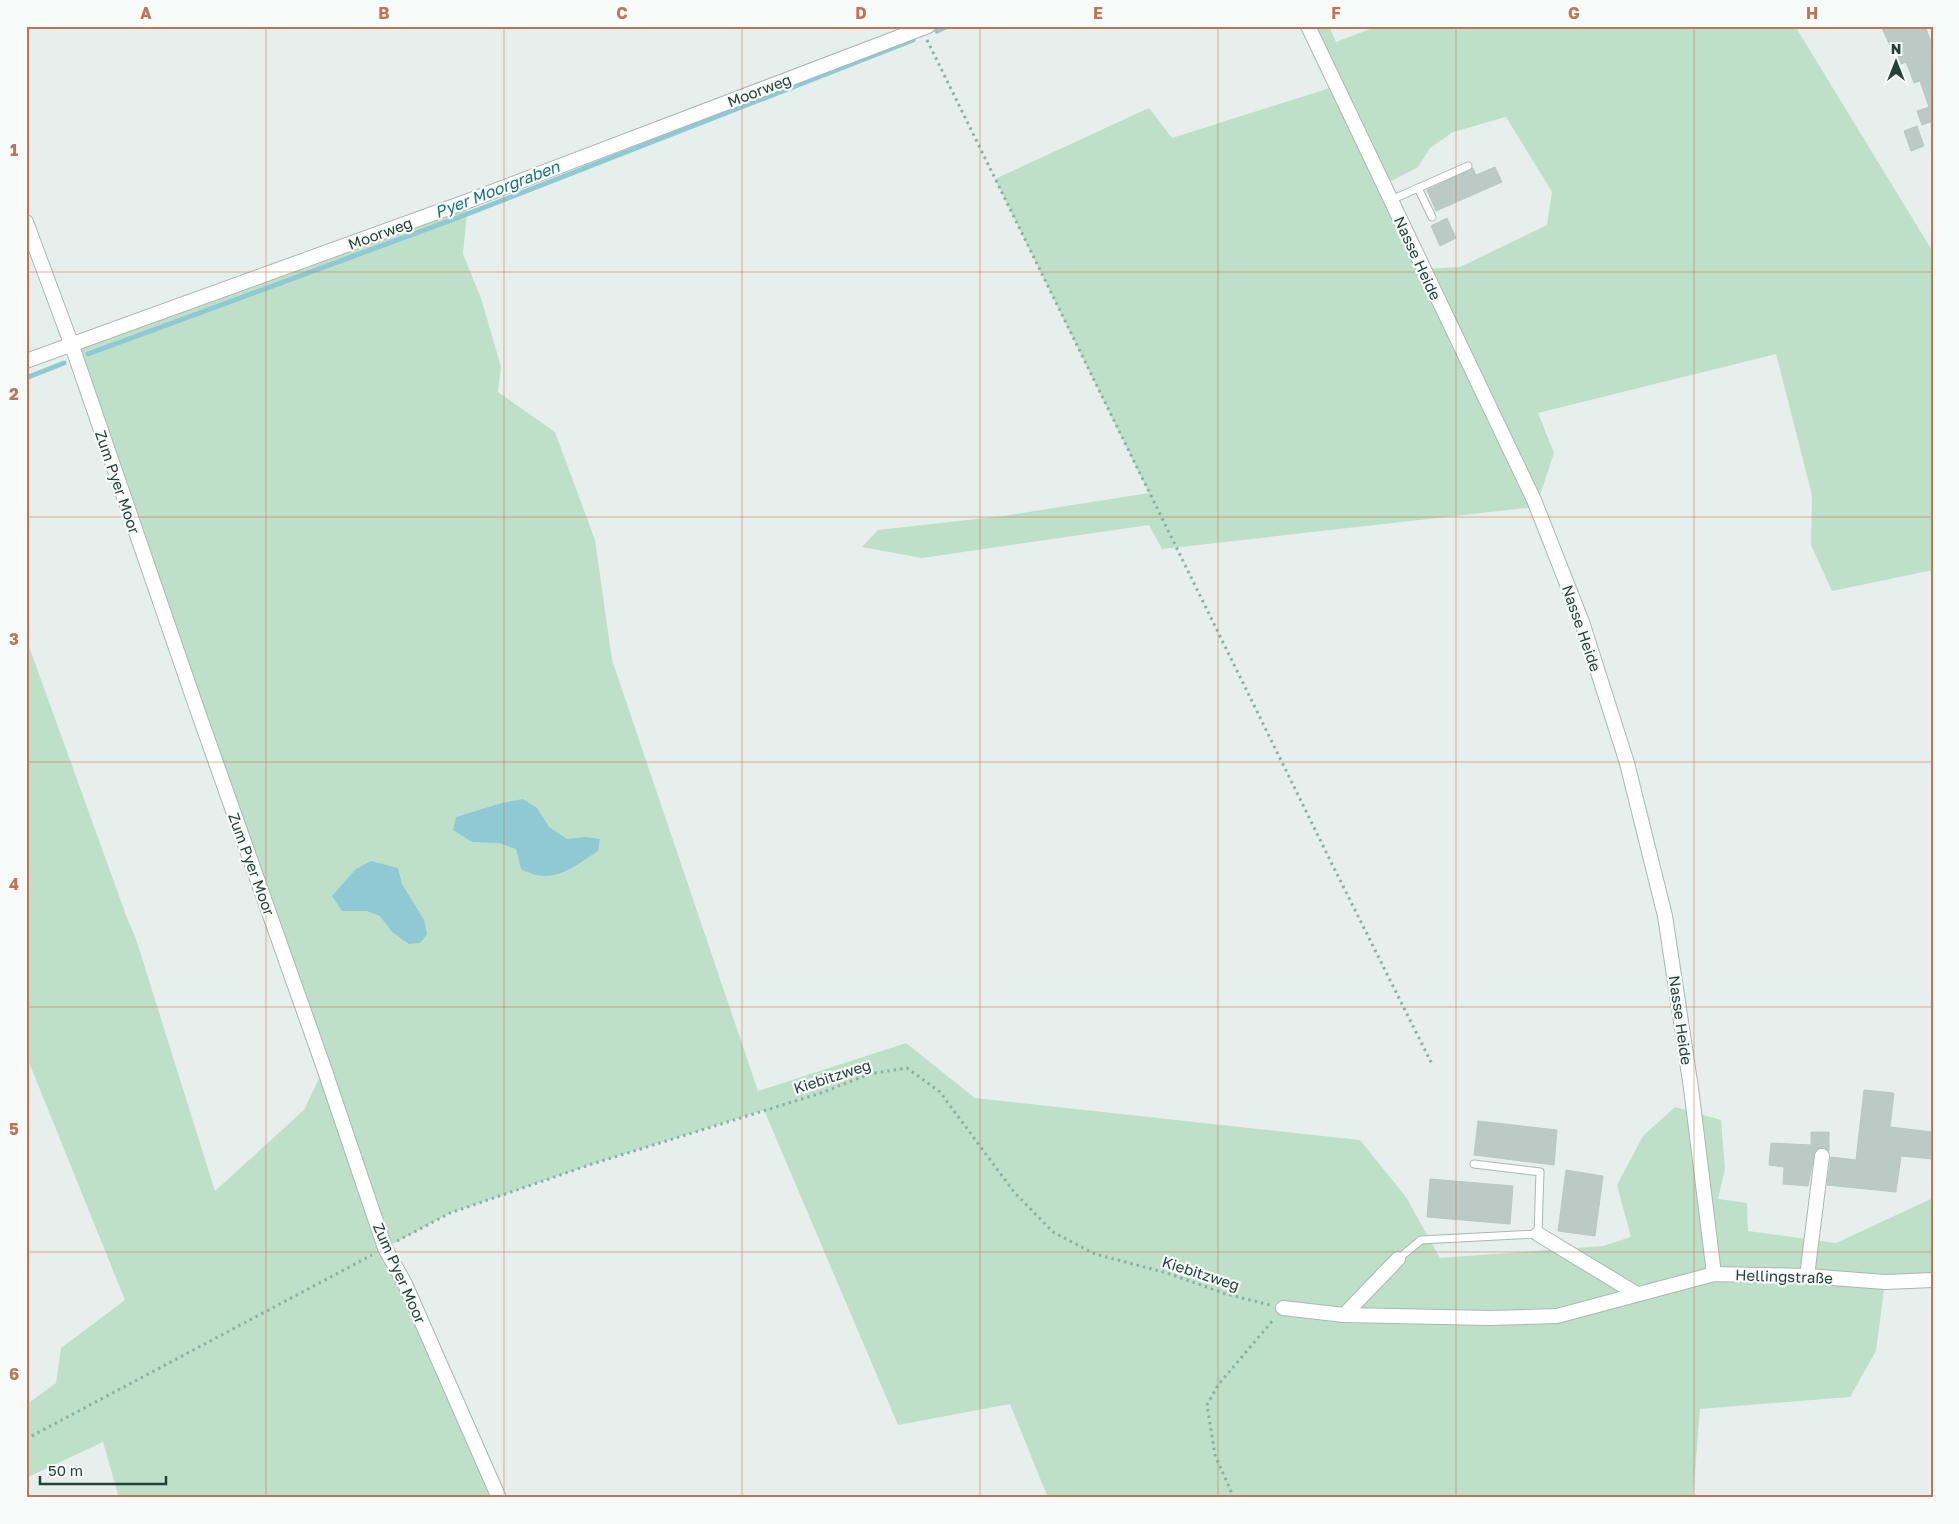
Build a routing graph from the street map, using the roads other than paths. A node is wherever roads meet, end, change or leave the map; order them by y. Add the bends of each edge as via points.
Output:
1 (1308, 26) edge
2 (924, 27) edge
3 (1468, 166) dead end
4 (1418, 188) junction
5 (1391, 200) junction
6 (1432, 217) dead end
7 (26, 222) edge
8 (70, 343) junction
9 (26, 360) edge
10 (1822, 1156) dead end
11 (1474, 1164) dead end
12 (1538, 1234) junction
13 (1398, 1259) joint
14 (1714, 1274) junction
15 (1807, 1276) junction
16 (1933, 1280) edge
17 (1637, 1294) junction
18 (1282, 1308) road end
19 (1344, 1315) junction
20 (499, 1498) edge

1 - 5 street, Nasse Heide
2 - 8 street, Moorweg via 468,201
3 - 4 lane
4 - 5 lane
4 - 6 lane
5 - 14 street, Nasse Heide via 1534,500 1582,622 1627,763 1666,916
7 - 8 street, Zum Pyer Moor
8 - 9 street, Moorweg
8 - 20 street, Zum Pyer Moor via 385,1248 405,1284
10 - 15 street
11 - 12 lane via 1540,1172
12 - 13 lane via 1421,1240
12 - 17 street
13 - 19 street
14 - 15 street, Hellingstraße
14 - 17 street, Hellingstraße
15 - 16 street, Hellingstraße via 1885,1282
17 - 19 street, Hellingstraße via 1557,1316
18 - 19 street, Hellingstraße

